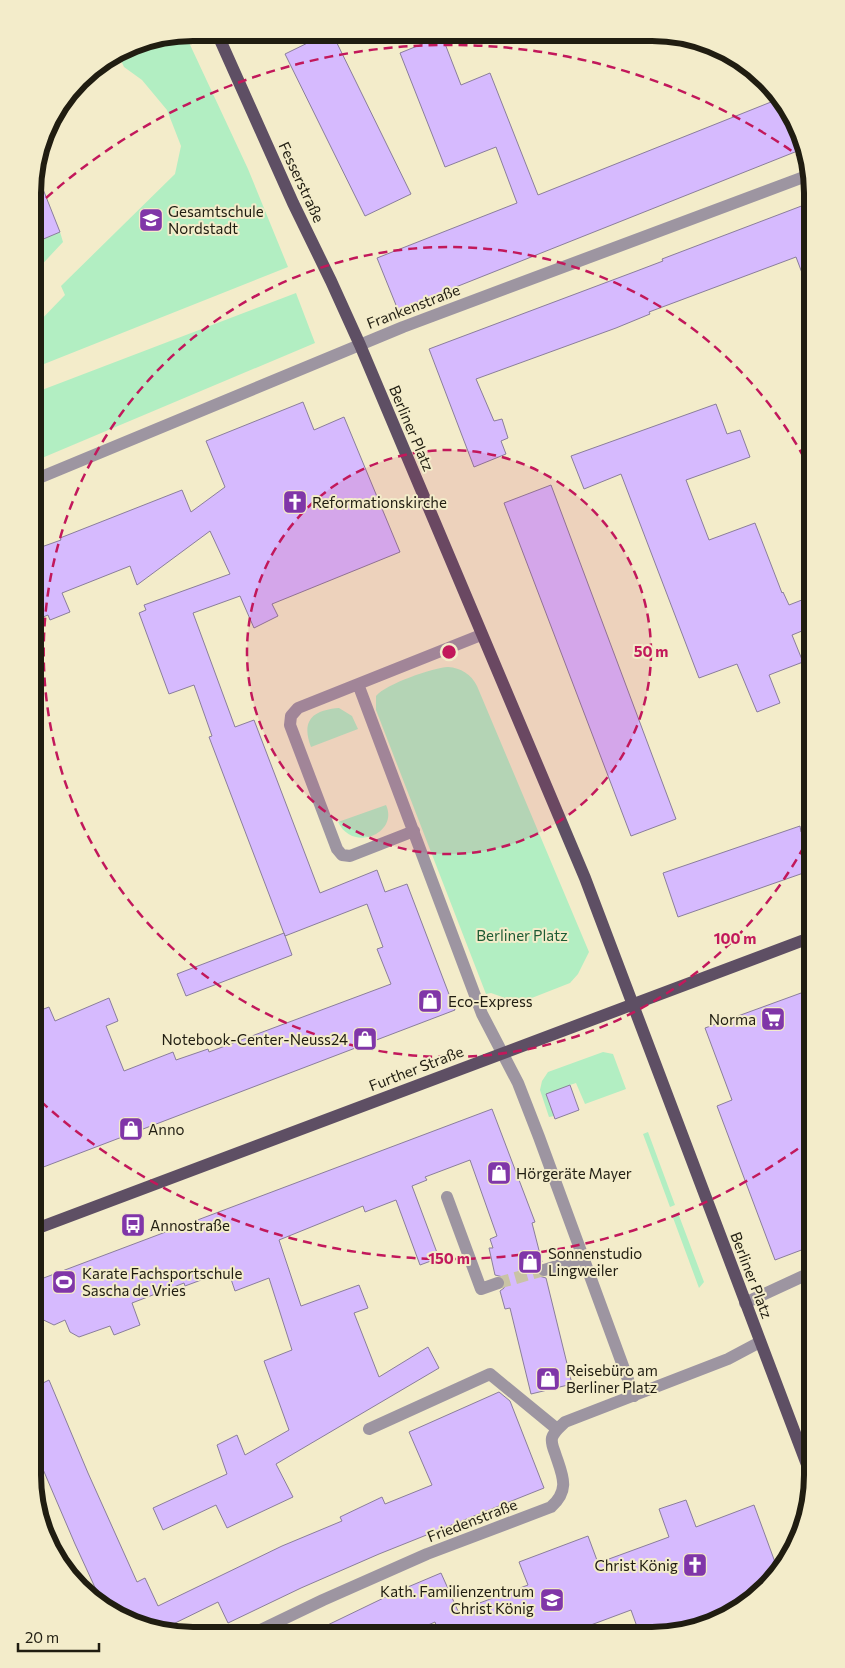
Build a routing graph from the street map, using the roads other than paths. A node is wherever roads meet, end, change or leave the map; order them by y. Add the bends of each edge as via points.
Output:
1 (220, 41) edge
2 (802, 177) edge
3 (360, 345) junction
4 (42, 477) edge
5 (481, 634) junction
6 (358, 684) junction
7 (414, 831) junction
8 (803, 940) edge
9 (632, 1003) junction
10 (502, 1053) junction
11 (447, 1197) dead end
12 (41, 1227) edge
13 (583, 1258) junction
14 (544, 1270) tunnel mouth
15 (803, 1276) edge
16 (498, 1284) tunnel mouth
17 (745, 1303) junction
18 (760, 1342) junction
19 (634, 1396) junction
20 (369, 1429) dead end
21 (557, 1430) junction
22 (803, 1455) edge
23 (267, 1627) edge

1 - 3 main road, Fesserstraße
2 - 3 street, Frankenstraße via 403,326
3 - 4 street, Frankenstraße
3 - 5 main road, Berliner Platz
5 - 6 street
5 - 9 main road, Berliner Platz via 585,878
6 - 7 street
6 - 7 street via 298,708 291,716 290,725 330,831 337,849 342,855 350,856
7 - 10 street via 482,1014
8 - 9 main road, Further Straße
9 - 10 main road, Further Straße
9 - 17 main road, Berliner Platz
10 - 12 main road, Further Straße
10 - 13 street via 518,1082
11 - 16 street via 481,1289
13 - 14 street
13 - 19 street
15 - 17 street
17 - 18 main road, Berliner Platz
18 - 19 street, Berliner Platz via 728,1359
18 - 22 main road, Berliner Platz
19 - 21 street via 565,1422
20 - 21 street via 490,1374
21 - 23 street, Friedenstraße via 552,1438 563,1489 559,1500 551,1507 427,1554

